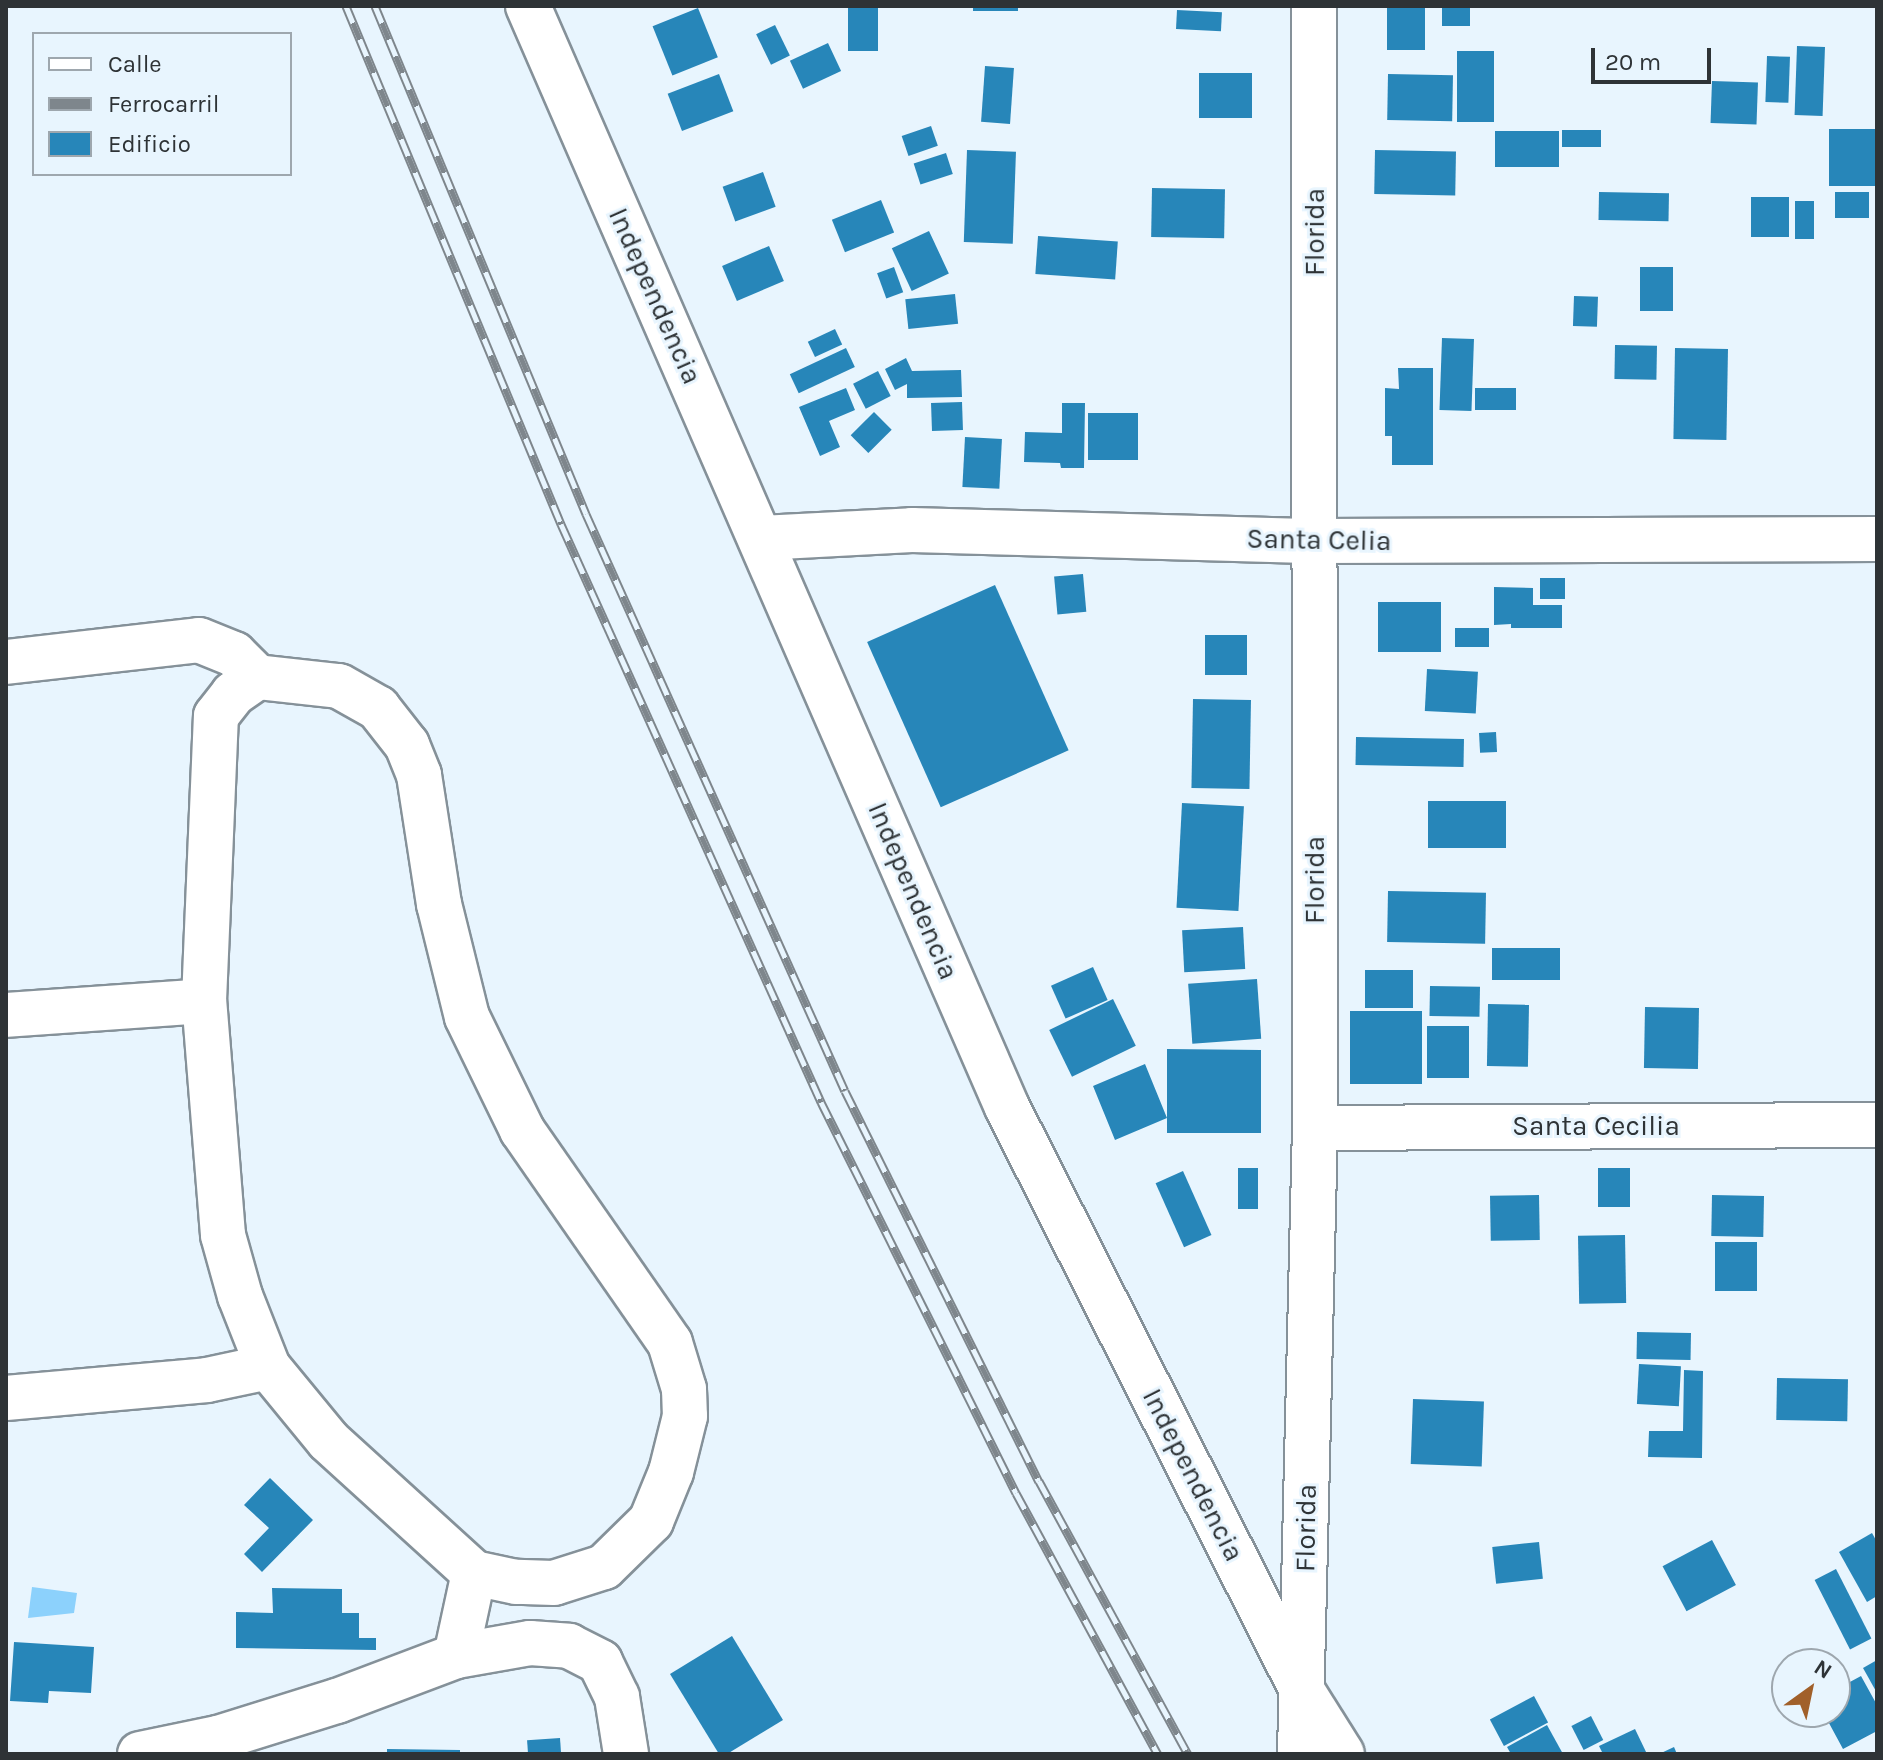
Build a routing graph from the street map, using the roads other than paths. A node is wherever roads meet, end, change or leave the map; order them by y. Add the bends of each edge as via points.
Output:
1 (528, 6) edge
2 (1314, 6) edge
3 (761, 538) junction
4 (1877, 539) edge
5 (1316, 541) junction
6 (6, 662) edge
7 (257, 677) junction
8 (204, 1001) junction
9 (6, 1015) edge
10 (1877, 1125) edge
11 (1315, 1128) junction
12 (268, 1367) junction
13 (6, 1398) edge
14 (474, 1573) junction
15 (456, 1656) junction
16 (1303, 1692) junction
17 (140, 1754) edge
18 (626, 1754) edge
19 (1300, 1754) edge
20 (1342, 1754) edge

1 - 3 street, Independencia
2 - 5 street, Florida
3 - 5 street, Santa Celia via 912,530
3 - 16 street, Independencia via 1007,1107
4 - 5 street, Santa Celia
5 - 11 street, Florida
6 - 7 street via 199,640 234,654
7 - 8 street via 233,694 216,716
7 - 14 street via 339,686 378,708 407,745 419,775 439,904 467,1017 522,1130 670,1343 684,1389 685,1416 651,1521 604,1567 554,1583
8 - 9 street
8 - 12 street via 223,1235
10 - 11 street, Santa Cecilia
11 - 16 street, Florida
12 - 13 street via 207,1380
12 - 14 street via 328,1440
14 - 15 street
15 - 17 street via 322,1706 218,1738
15 - 18 street via 530,1643 569,1646 600,1662 617,1697
16 - 19 street, Florida
16 - 20 street, Independencia

